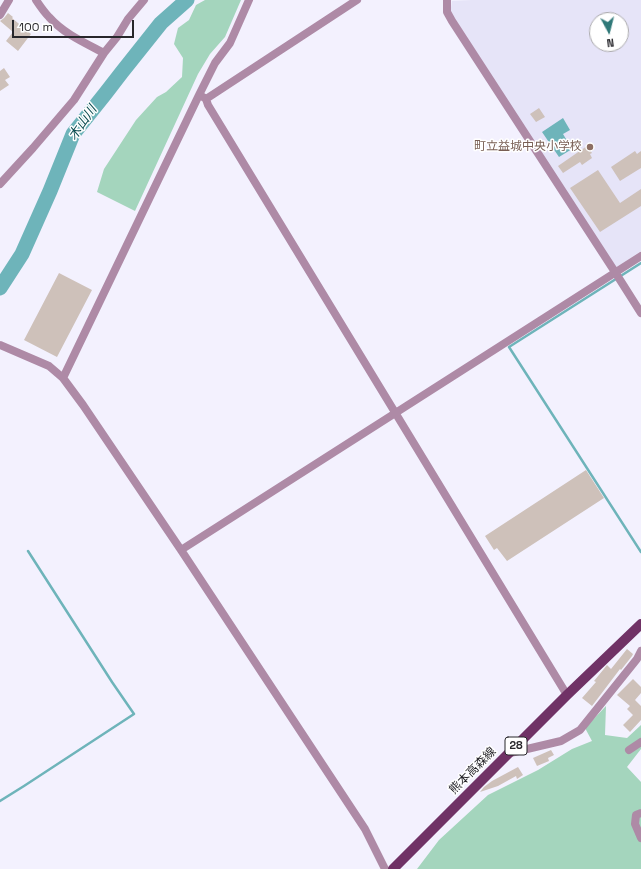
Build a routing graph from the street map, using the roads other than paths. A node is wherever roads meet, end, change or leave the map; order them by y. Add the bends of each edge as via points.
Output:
1 (9, 0) edge
2 (36, 0) edge
3 (144, 0) edge
4 (249, 0) edge
5 (357, 0) edge
6 (447, 0) edge
7 (0, 15) edge
8 (104, 52) junction
9 (203, 97) junction
10 (0, 184) edge
11 (641, 256) edge
12 (615, 272) junction
13 (641, 313) edge
14 (0, 345) edge
15 (63, 378) junction
16 (395, 413) junction
17 (181, 550) junction
18 (641, 624) edge
19 (640, 654) edge
20 (567, 695) junction
21 (641, 742) edge
22 (629, 750) dead end
23 (510, 753) junction
24 (641, 813) edge
25 (641, 838) edge
26 (391, 869) edge

1 - 7 street
2 - 8 street via 61,28
3 - 8 street
4 - 9 street via 230,43 215,63
5 - 9 street
6 - 12 street via 447,12 452,21
8 - 10 street via 74,100
9 - 15 street
9 - 16 street
11 - 12 street
12 - 13 street
12 - 16 street
14 - 15 street via 49,366
15 - 17 street
16 - 17 street
16 - 20 street
17 - 26 street
18 - 20 main road, 熊本高森線 / 28
19 - 23 street via 580,730 561,741
20 - 23 main road, 熊本高森線 / 28
21 - 22 street
23 - 26 main road, 熊本高森線 / 28
24 - 25 street via 636,815 635,824

